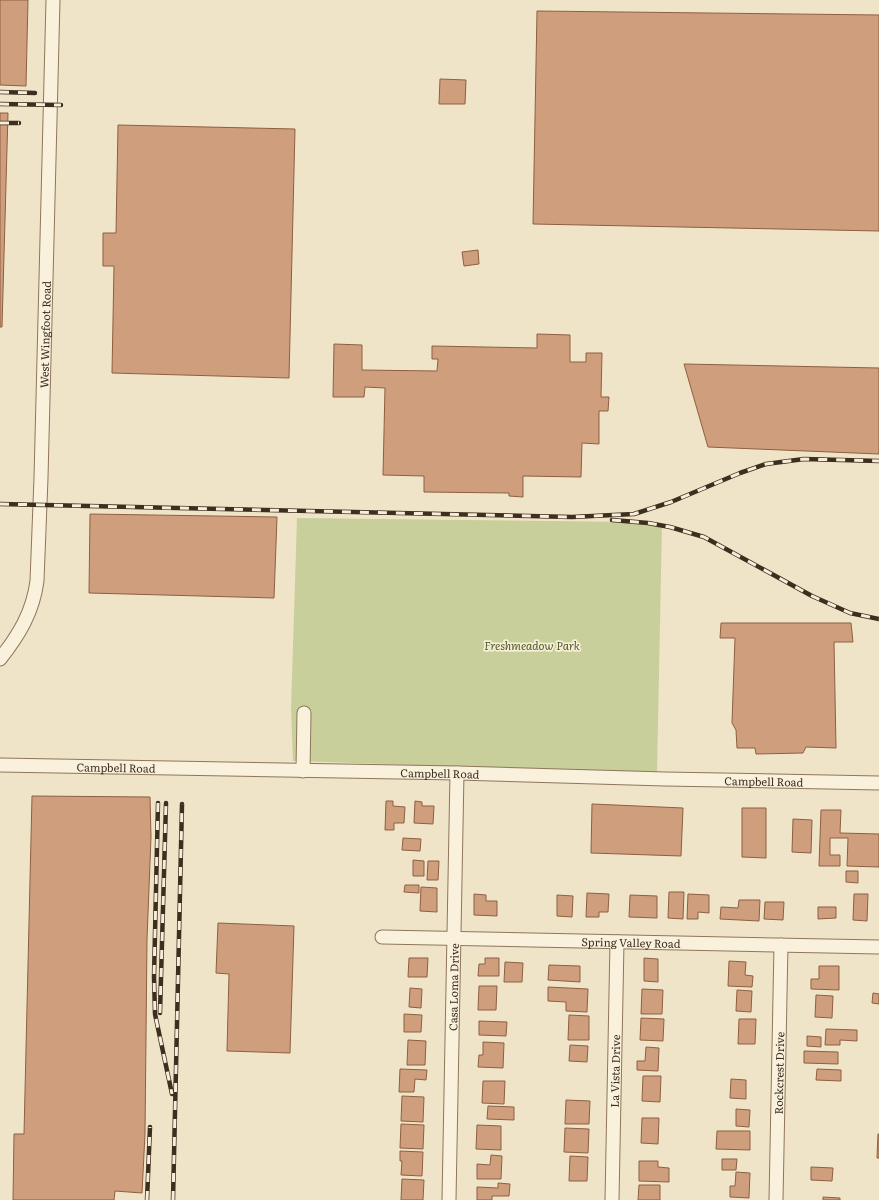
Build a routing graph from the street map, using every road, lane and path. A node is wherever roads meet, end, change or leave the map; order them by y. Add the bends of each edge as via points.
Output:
1 (54, 0) edge
2 (0, 659) edge
3 (304, 713) dead end
4 (0, 765) edge
5 (303, 771) junction
6 (457, 773) junction
7 (879, 782) edge
8 (382, 937) dead end
9 (454, 938) junction
10 (617, 942) junction
11 (781, 945) junction
12 (879, 947) edge
13 (449, 1200) edge
14 (612, 1200) edge
15 (776, 1200) edge

1 - 2 street, West Wingfoot Road via 37,581 35,596 26,620 13,644
3 - 5 street
4 - 5 street, Campbell Road
5 - 6 street, Campbell Road
6 - 7 street, Campbell Road
6 - 9 street, Casa Loma Drive
8 - 9 street, Spring Valley Road
9 - 10 street, Spring Valley Road
9 - 13 street, Casa Loma Drive
10 - 11 street, Spring Valley Road
10 - 14 street, La Vista Drive
11 - 12 street, Spring Valley Road
11 - 15 street, Rockcrest Drive

